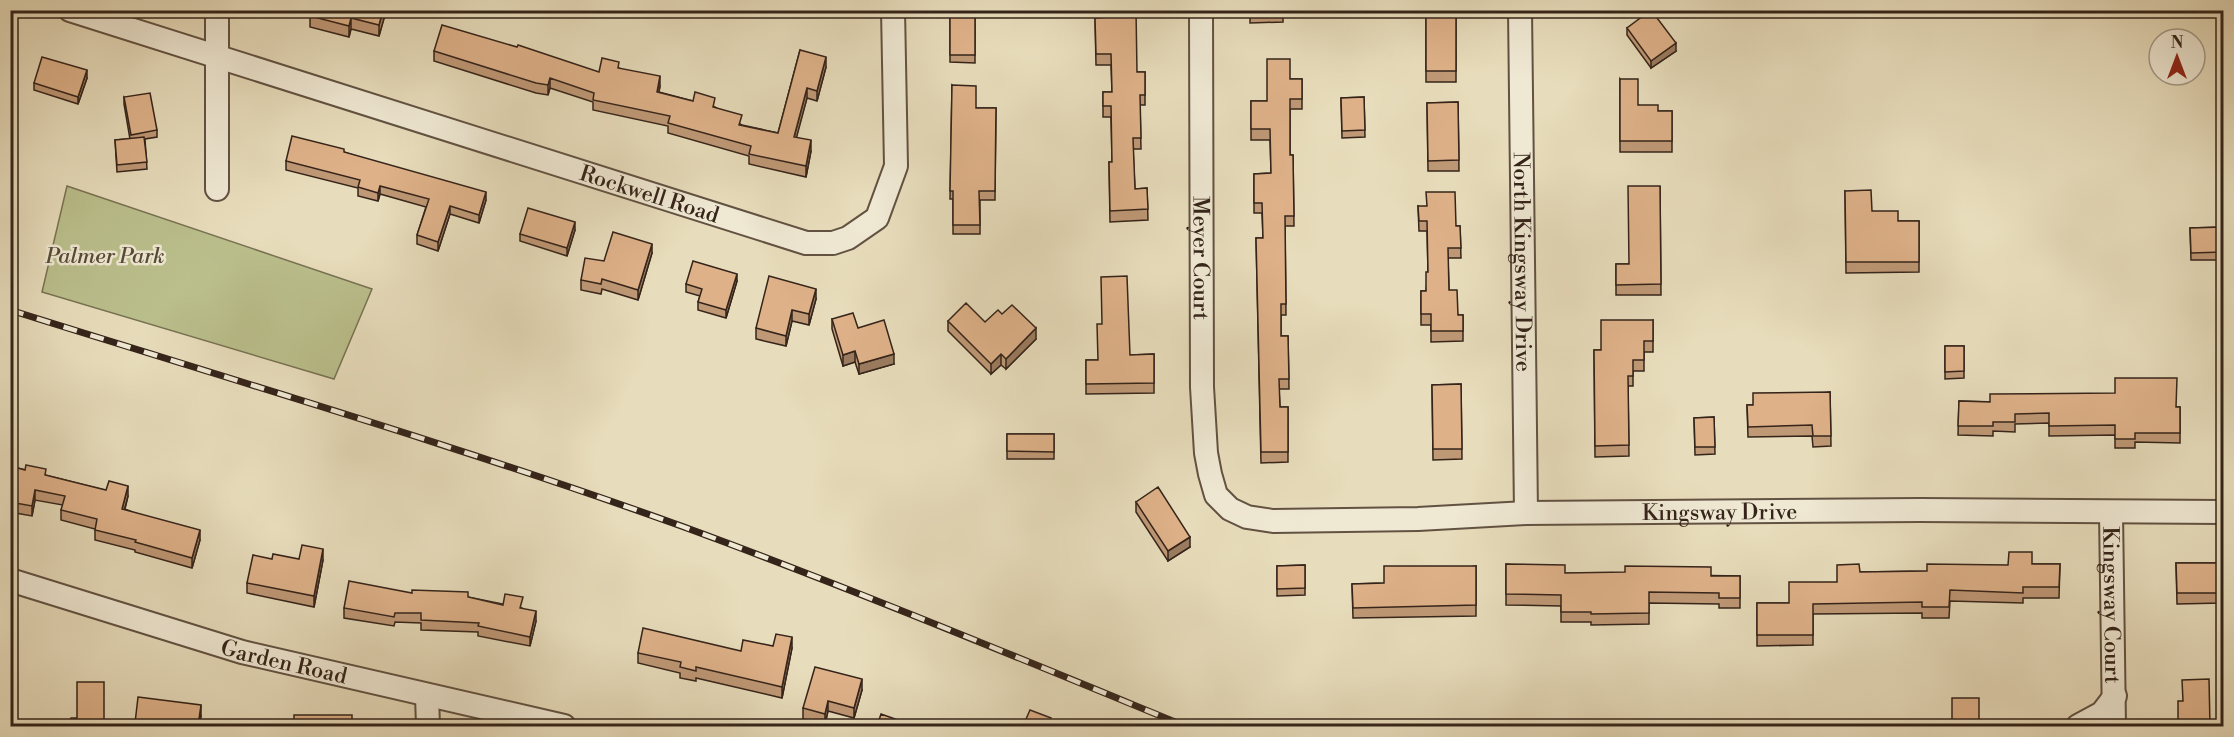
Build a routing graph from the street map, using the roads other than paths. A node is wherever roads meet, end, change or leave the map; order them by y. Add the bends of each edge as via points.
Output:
1 (70, 10) edge
2 (217, 10) edge
3 (893, 10) edge
4 (1201, 10) edge
5 (1520, 10) edge
6 (218, 56) junction
7 (217, 189) dead end
8 (1220, 501) joint
9 (2111, 512) junction
10 (2223, 512) edge
11 (1526, 513) junction
12 (10, 580) edge
13 (428, 696) junction
14 (2115, 696) junction
15 (428, 726) edge
16 (564, 726) edge
17 (2078, 726) edge
18 (2115, 726) edge

1 - 6 street, Rockwell Road
2 - 6 street
3 - 6 street, Rockwell Road via 896,166 877,218 848,238 833,243 806,243
4 - 8 street, Meyer Court via 1202,387 1206,453
5 - 11 street, North Kingsway Drive
6 - 7 street
8 - 11 street, Kingsway Drive via 1247,517 1273,521
9 - 10 street, Kingsway Drive
9 - 11 street, Kingsway Drive
9 - 14 street, Kingsway Court
12 - 13 street, Garden Road via 242,651
13 - 15 street
13 - 16 street, Garden Road
14 - 17 street, Kingsway Court via 2102,713
14 - 18 street, Kingsway Court

